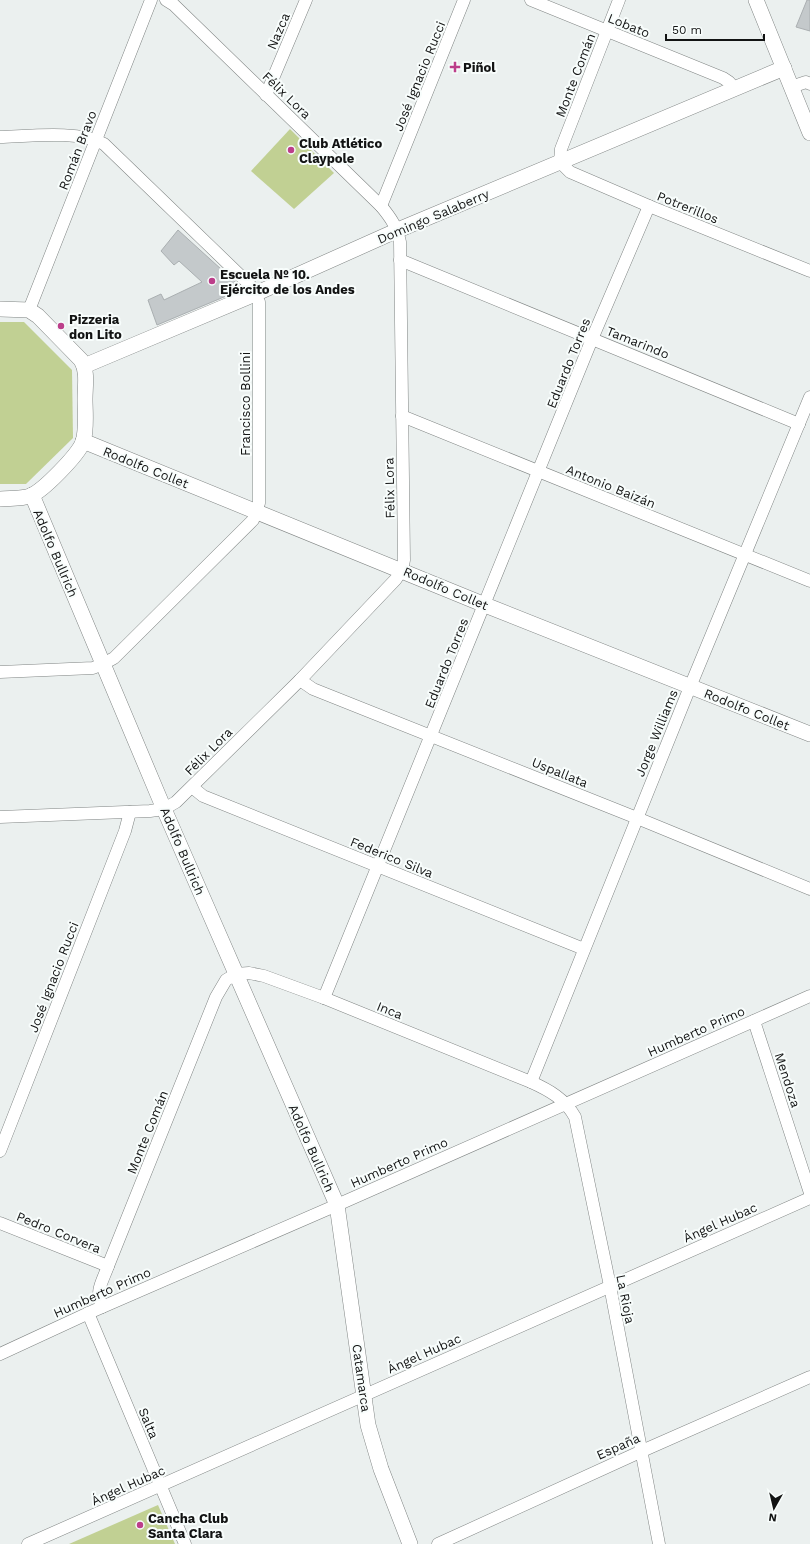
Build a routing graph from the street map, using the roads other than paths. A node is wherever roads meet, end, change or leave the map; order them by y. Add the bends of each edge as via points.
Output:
1 (151, 0) edge
2 (166, 0) edge
3 (306, 0) edge
4 (464, 0) edge
5 (531, 0) edge
6 (619, 0) edge
7 (756, 0) edge
8 (607, 31) junction
9 (784, 68) junction
10 (809, 80) edge
11 (791, 87) junction
12 (735, 89) junction
13 (266, 95) junction
14 (810, 133) edge
15 (0, 137) edge
16 (96, 139) junction
17 (560, 162) junction
18 (381, 206) junction
19 (649, 206) junction
20 (398, 230) junction
21 (400, 260) junction
22 (810, 271) edge
23 (256, 294) junction
24 (0, 309) edge
25 (29, 310) junction
26 (592, 339) junction
27 (84, 366) junction
28 (810, 397) edge
29 (402, 416) junction
30 (799, 424) junction
31 (83, 441) junction
32 (539, 472) junction
33 (32, 495) junction
34 (0, 499) edge
35 (257, 512) junction
36 (745, 554) junction
37 (402, 570) junction
38 (810, 581) edge
39 (485, 604) junction
40 (103, 664) junction
41 (0, 672) edge
42 (300, 680) junction
43 (690, 687) junction
44 (810, 734) edge
45 (432, 736) junction
46 (192, 787) junction
47 (164, 809) junction
48 (130, 812) junction
49 (0, 817) edge
50 (637, 818) junction
51 (378, 866) junction
52 (810, 888) edge
53 (584, 949) junction
54 (236, 974) junction
55 (810, 996) edge
56 (324, 998) junction
57 (754, 1021) junction
58 (531, 1082) junction
59 (566, 1104) junction
60 (0, 1151) edge
61 (810, 1193) edge
62 (810, 1198) edge
63 (337, 1205) junction
64 (0, 1223) edge
65 (108, 1266) junction
66 (610, 1286) junction
67 (102, 1307) junction
68 (88, 1313) junction
69 (0, 1354) edge
70 (810, 1377) edge
71 (364, 1395) junction
72 (642, 1451) junction
73 (160, 1486) junction
74 (28, 1544) edge
75 (185, 1544) edge
76 (410, 1544) edge
77 (438, 1544) edge
78 (659, 1544) edge

1 - 16 street, Román Bravo
2 - 13 street, Félix Lora
3 - 13 street, Nazca
4 - 18 street, José Ignacio Rucci
5 - 8 street, Lobato
6 - 8 street, Monte Comán
7 - 9 street
8 - 12 street, Lobato via 723,78
8 - 17 street, Monte Comán via 561,149
9 - 11 street
9 - 12 street, Domingo Salaberry
10 - 11 street
11 - 14 street
12 - 17 street, Domingo Salaberry
13 - 18 street, Félix Lora
15 - 16 street via 70,135
16 - 23 street via 116,154 250,285
16 - 25 street, Román Bravo
17 - 19 street, Potrerillos via 570,172
17 - 20 street, Domingo Salaberry
18 - 20 street, Félix Lora
19 - 22 street, Potrerillos
19 - 26 street, Eduardo Torres
20 - 21 street, Félix Lora
20 - 23 street, Domingo Salaberry
21 - 26 street, Tamarindo
21 - 29 street, Félix Lora
23 - 27 street, Domingo Salaberry
23 - 35 street, Francisco Bollini via 259,302
24 - 25 street
25 - 27 street via 38,316
26 - 30 street, Tamarindo
26 - 32 street, Eduardo Torres
27 - 31 street
28 - 30 street, Jorge Williams
29 - 32 street, Antonio Baizán
29 - 37 street, Félix Lora
30 - 36 street, Jorge Williams
31 - 33 street via 77,453 42,489
31 - 35 street, Rodolfo Collet
32 - 36 street, Antonio Baizán
32 - 39 street, Eduardo Torres
33 - 34 street
33 - 40 street, Adolfo Bullrich
35 - 37 street, Rodolfo Collet
35 - 40 street via 253,520 114,658
36 - 38 street, Antonio Baizán
36 - 43 street, Jorge Williams
37 - 39 street, Rodolfo Collet
37 - 42 street, Félix Lora
39 - 43 street, Rodolfo Collet
39 - 45 street, Eduardo Torres
40 - 41 street via 93,668
40 - 47 street, Adolfo Bullrich
42 - 45 street, Uspallata via 313,689
42 - 46 street, Félix Lora
43 - 44 street, Rodolfo Collet
43 - 50 street, Jorge Williams
45 - 50 street, Uspallata
45 - 51 street, Eduardo Torres
46 - 47 street, Félix Lora
46 - 51 street, Federico Silva via 203,796
47 - 48 street, Félix Lora
47 - 54 street, Adolfo Bullrich
48 - 49 street, Félix Lora
48 - 60 street, José Ignacio Rucci via 125,831
50 - 52 street, Uspallata
50 - 53 street, Jorge Williams
51 - 53 street, Federico Silva
51 - 56 street, Eduardo Torres
53 - 58 street, Jorge Williams
54 - 56 street, Inca via 264,976
54 - 63 street, Adolfo Bullrich
54 - 65 street, Monte Comán via 226,980 216,997
55 - 57 street, Humberto Primo
56 - 58 street, Inca
57 - 59 street, Humberto Primo
57 - 61 street, Mendoza
58 - 59 street, La Rioja via 547,1089
59 - 63 street, Humberto Primo
59 - 66 street, La Rioja via 575,1117
62 - 66 street, Ángel Hubac
63 - 67 street, Humberto Primo
63 - 71 street, Catamarca
64 - 65 street, Pedro Corvera
65 - 67 street, Monte Comán via 98,1292
66 - 71 street, Ángel Hubac
66 - 72 street, La Rioja
67 - 68 street, Humberto Primo
68 - 69 street, Humberto Primo
68 - 73 street, Salta
70 - 72 street, España
71 - 73 street, Ángel Hubac
71 - 76 street, Catamarca via 374,1447
72 - 77 street, España
72 - 78 street, La Rioja
73 - 74 street, Ángel Hubac
73 - 75 street, Salta

